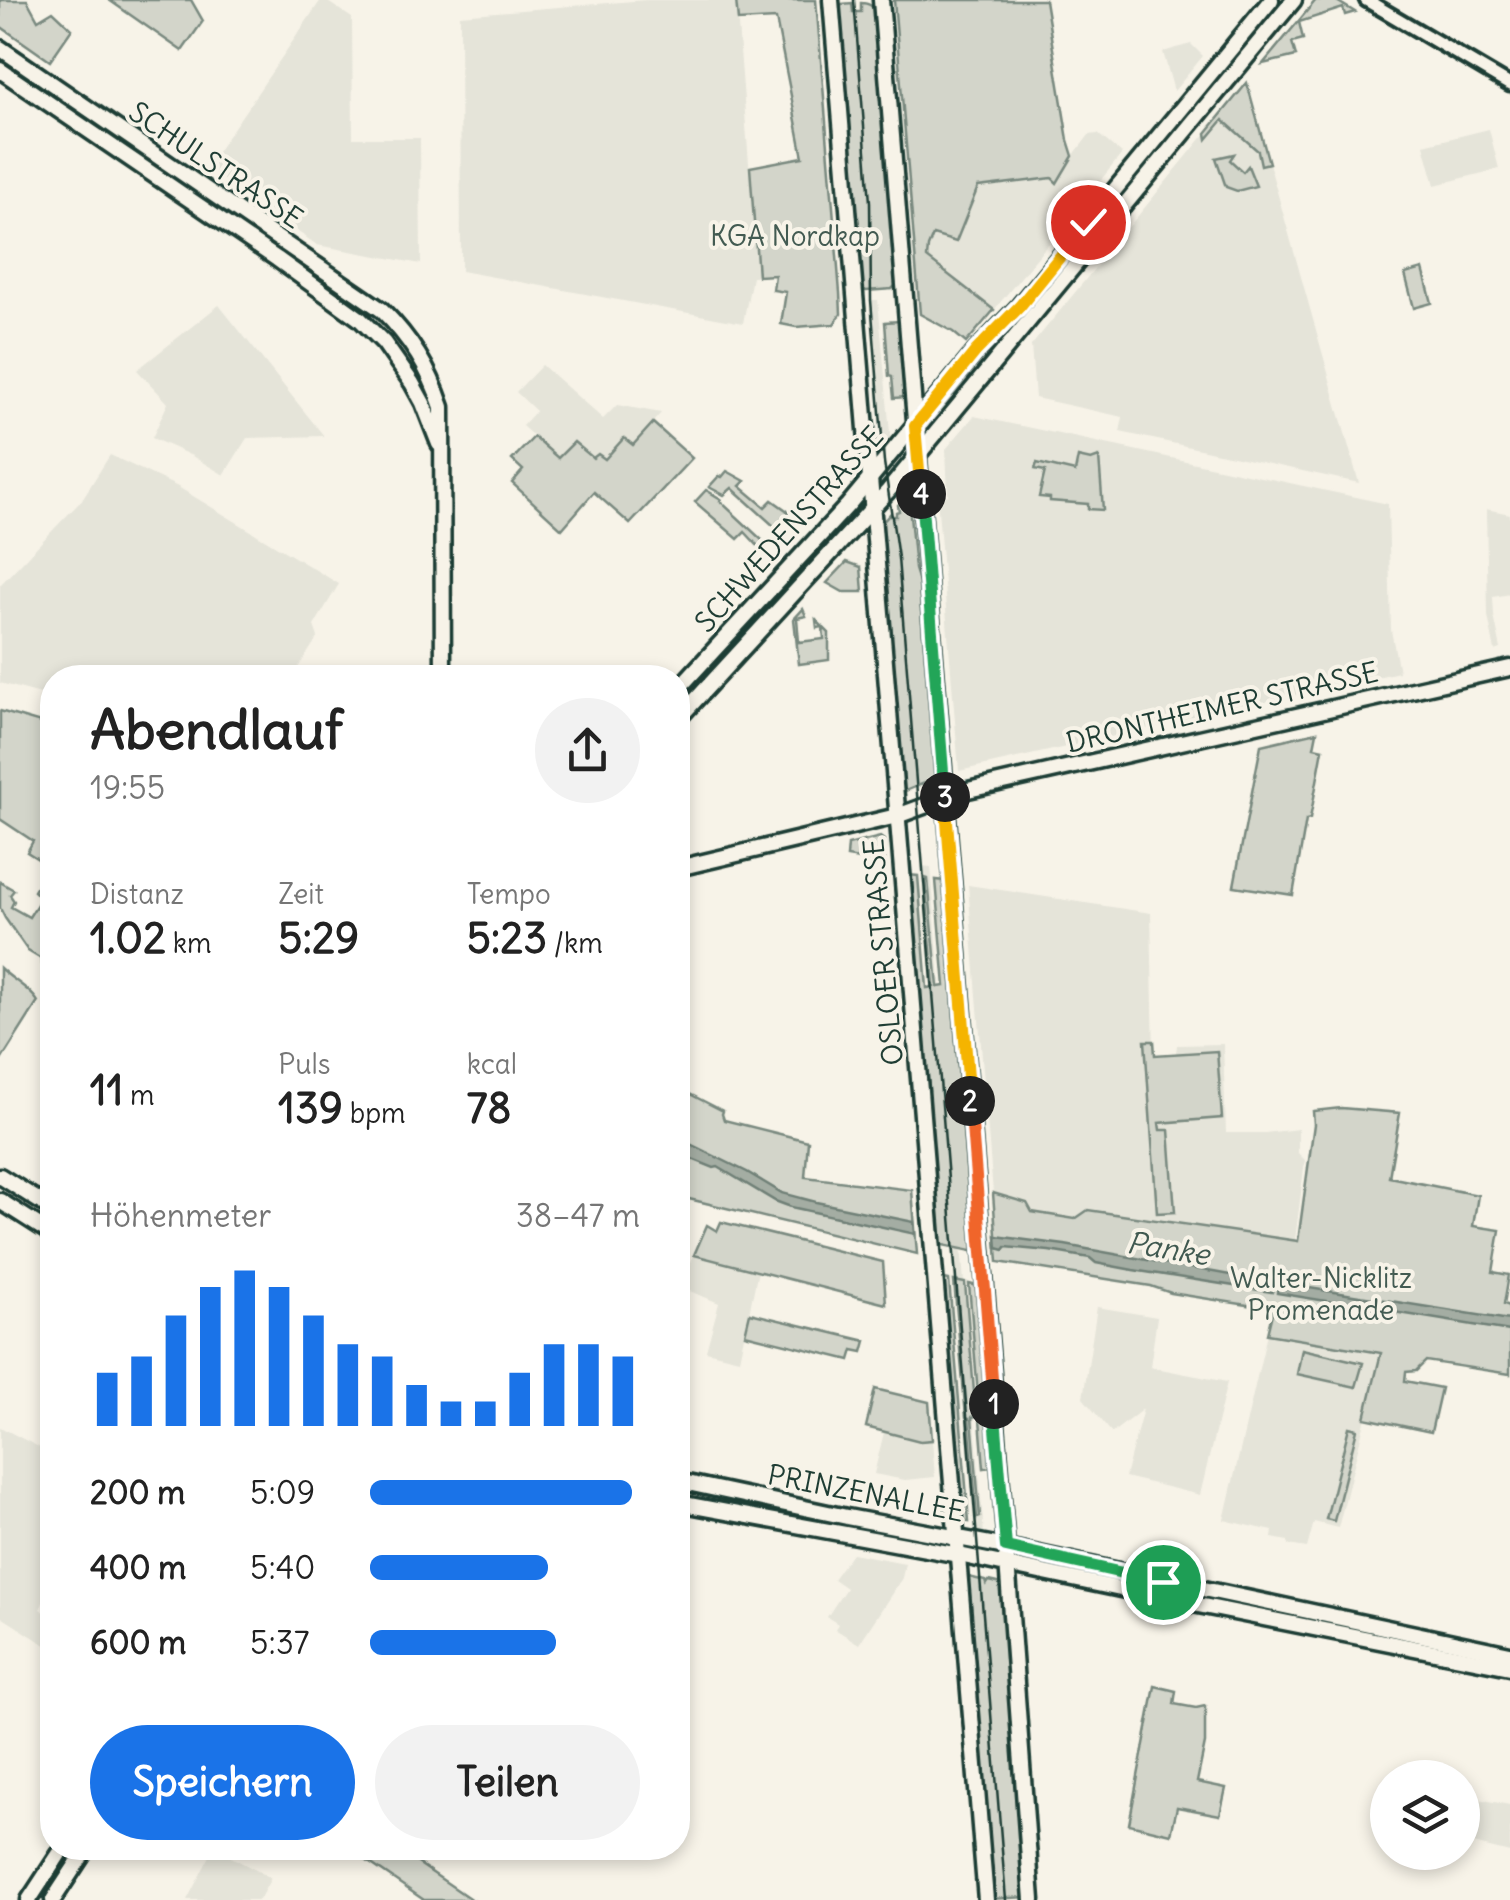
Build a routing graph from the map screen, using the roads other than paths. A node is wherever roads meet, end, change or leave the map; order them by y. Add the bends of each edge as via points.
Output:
1 (831, 0) edge
2 (882, 0) edge
3 (1271, 0) edge
4 (1294, 0) edge
5 (1366, 0) edge
6 (0, 48) edge
7 (0, 70) edge
8 (1510, 85) edge
9 (915, 426) junction
10 (442, 454) junction
11 (918, 456) junction
12 (869, 480) junction
13 (872, 510) junction
14 (443, 665) edge
15 (1510, 668) edge
16 (690, 675) edge
17 (690, 706) edge
18 (945, 797) junction
19 (897, 816) junction
20 (690, 865) edge
21 (0, 1176) edge
22 (0, 1201) edge
23 (40, 1201) edge
24 (40, 1226) edge
25 (690, 1484) edge
26 (690, 1505) edge
27 (958, 1537) junction
28 (1006, 1547) junction
29 (958, 1554) junction
30 (1007, 1564) junction
31 (1453, 1649) junction
32 (1510, 1654) edge
33 (1510, 1667) edge
34 (54, 1860) edge
35 (79, 1860) edge
36 (46, 1872) junction
37 (64, 1882) junction
38 (29, 1900) edge
39 (52, 1900) edge
40 (986, 1900) edge
41 (1032, 1900) edge

1 - 12 main road, OSLOER STRASSE
2 - 9 main road
3 - 9 main road, SCHWEDENSTRASSE
4 - 11 main road, SCHWEDENSTRASSE
5 - 8 street
6 - 10 main road, SCHULSTRASSE via 382,310 434,381 442,406
7 - 10 main road, SCHULSTRASSE via 346,307 392,353 418,393
9 - 11 main road
9 - 12 main road, SCHWEDENSTRASSE
10 - 14 main road, SCHULSTRASSE
11 - 13 main road, SCHWEDENSTRASSE
11 - 18 main road
12 - 13 main road, OSLOER STRASSE
12 - 16 main road, SCHWEDENSTRASSE
13 - 17 main road, SCHWEDENSTRASSE
13 - 19 main road, OSLOER STRASSE
15 - 18 main road, DRONTHEIMER STRASSE
18 - 19 main road, DRONTHEIMER STRASSE
18 - 28 main road
19 - 20 main road, DRONTHEIMER STRASSE
19 - 27 main road, OSLOER STRASSE
21 - 23 main road
22 - 24 main road
25 - 27 main road, PRINZENALLEE
26 - 29 main road, PRINZENALLEE
27 - 28 main road, PRINZENALLEE
27 - 29 main road, OSLOER STRASSE
28 - 30 main road
28 - 31 main road, PRINZENALLEE
29 - 30 main road, PRINZENALLEE
29 - 40 main road, OSLOER STRASSE
30 - 31 main road, PRINZENALLEE
30 - 41 main road
31 - 32 main road, PRINZENALLEE
31 - 33 main road, PRINZENALLEE
34 - 36 main road
35 - 37 main road
36 - 37 main road
36 - 38 main road
37 - 39 main road

